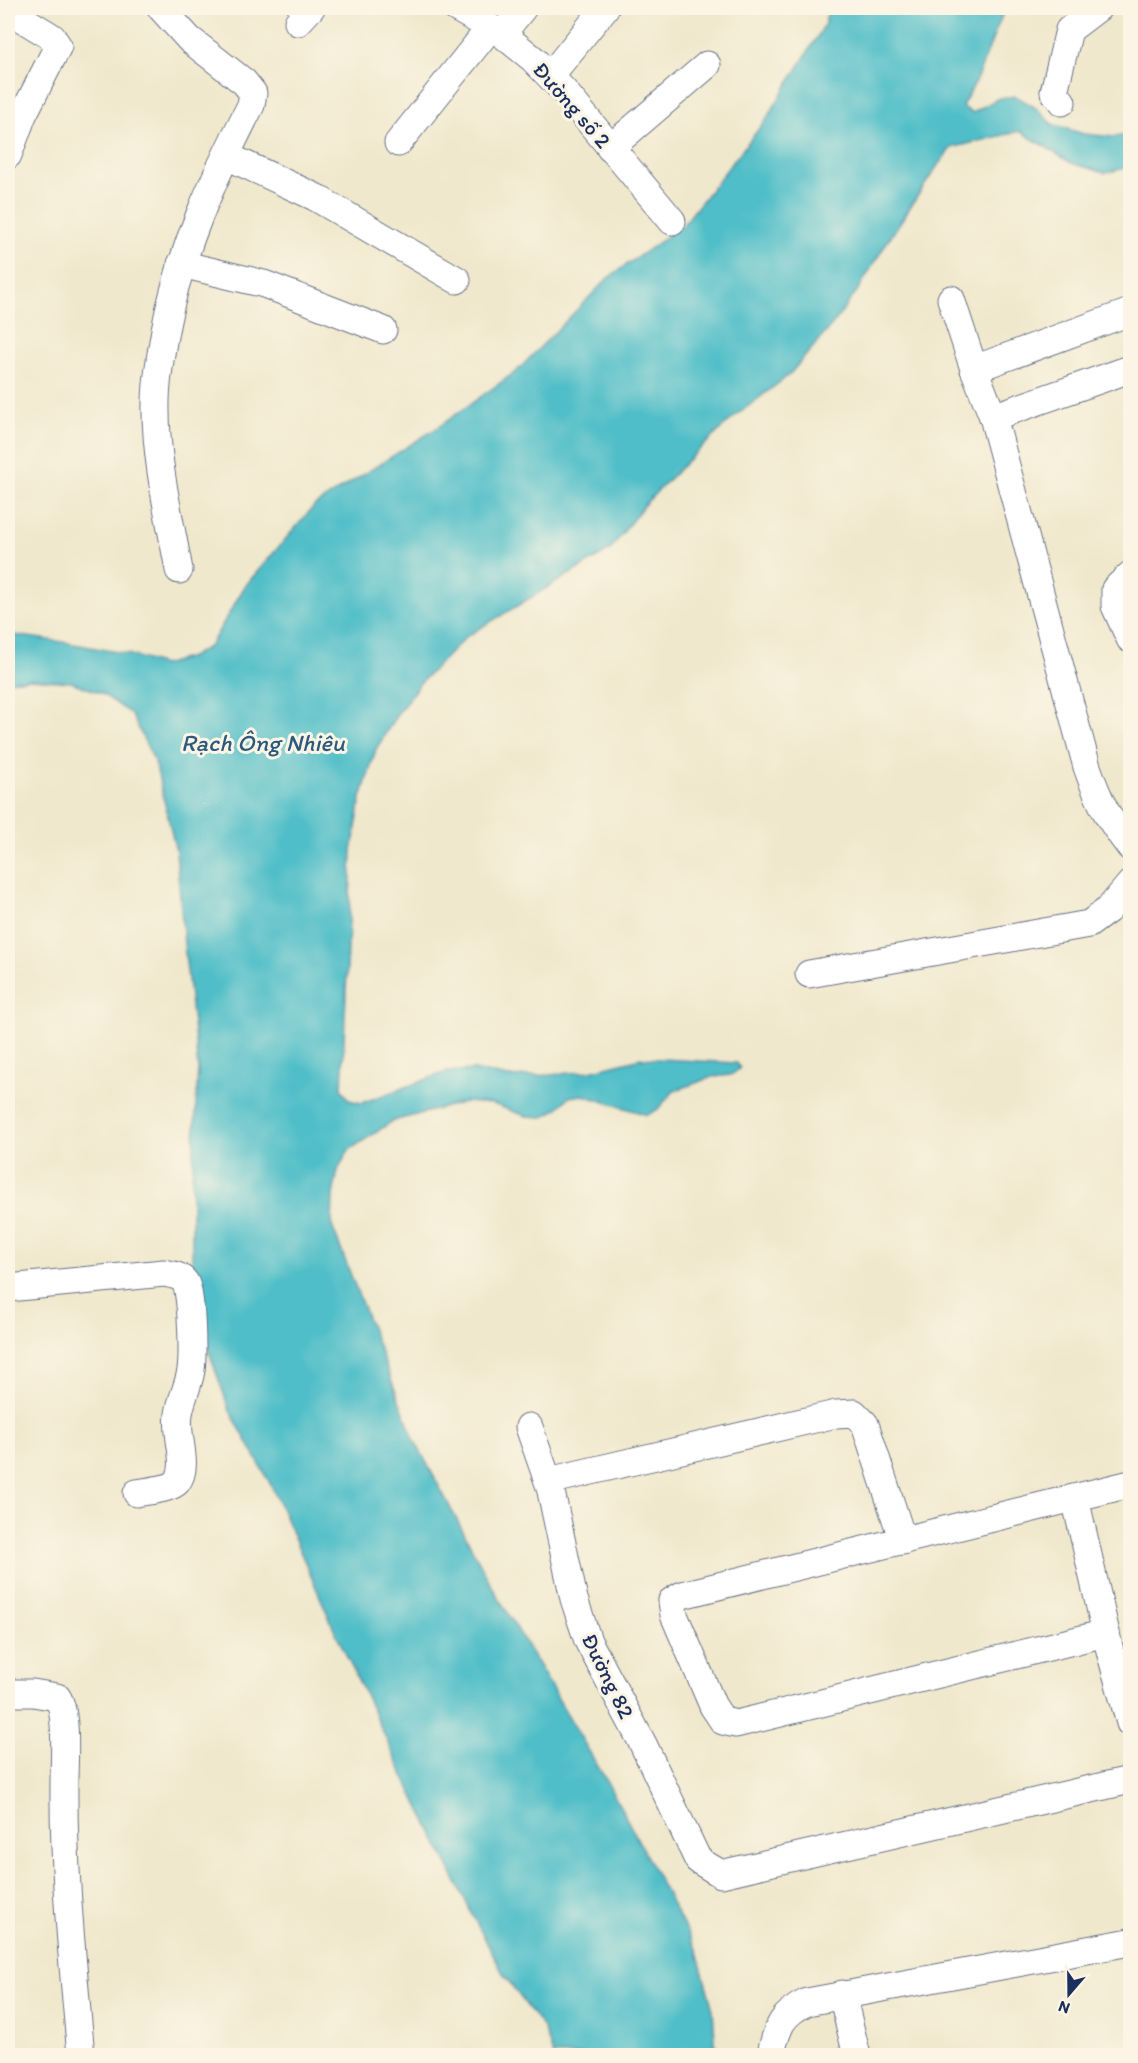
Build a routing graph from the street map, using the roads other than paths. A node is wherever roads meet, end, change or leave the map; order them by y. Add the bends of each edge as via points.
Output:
1 (161, 8) edge
2 (456, 8) edge
3 (523, 8) edge
4 (605, 8) edge
5 (1098, 8) edge
6 (8, 10) edge
7 (496, 31) junction
8 (707, 65) dead end
9 (550, 76) junction
10 (1062, 102) dead end
11 (398, 143) dead end
12 (610, 148) junction
13 (8, 155) edge
14 (226, 156) junction
15 (672, 221) dead end
16 (181, 264) junction
17 (457, 280) dead end
18 (951, 299) dead end
19 (1131, 312) edge
20 (383, 330) dead end
21 (974, 369) junction
22 (1131, 369) edge
23 (993, 417) junction
24 (179, 570) dead end
25 (1131, 575) edge
26 (1131, 639) edge
27 (1131, 848) edge
28 (1131, 884) edge
29 (809, 974) dead end
30 (8, 1288) edge
31 (529, 1427) dead end
32 (1131, 1484) edge
33 (550, 1487) junction
34 (137, 1493) dead end
35 (1075, 1497) junction
36 (903, 1540) junction
37 (1115, 1643) edge
38 (8, 1693) edge
39 (1131, 1722) edge
40 (1131, 1780) edge
41 (1131, 1942) edge
42 (842, 1994) junction
43 (81, 2055) edge
44 (770, 2055) edge
45 (857, 2055) edge

1 - 14 street via 189,39 253,93
2 - 7 street, Đường số 2
3 - 7 street
4 - 9 street
5 - 10 street via 1069,30 1054,92
6 - 13 street via 58,45
7 - 9 street, Đường số 2
7 - 11 street
8 - 12 street
9 - 12 street, Đường số 2
12 - 15 street, Đường số 2
14 - 16 street via 198,215
14 - 17 street via 315,197
16 - 20 street via 264,284
16 - 24 street via 158,370 156,403 159,464
18 - 21 street
19 - 21 street
21 - 23 street
22 - 23 street
23 - 27 street via 1087,767 1101,805
25 - 26 street via 1115,588 1115,606
28 - 29 street via 1089,924
30 - 34 street via 164,1273 184,1282 189,1293 192,1355 178,1415 184,1465 174,1485
31 - 33 street, Đường 82
32 - 35 street
33 - 36 street via 557,1479 854,1413 864,1424
33 - 40 street, Đường 82 via 574,1599 588,1641 698,1860 711,1870 721,1874
35 - 36 street
35 - 37 street
36 - 37 street via 682,1595 672,1602 713,1706 723,1721 736,1724
37 - 39 street
38 - 43 street via 57,1697 61,1702 63,1835
41 - 42 street
42 - 44 street via 792,2009 782,2018
42 - 45 street

